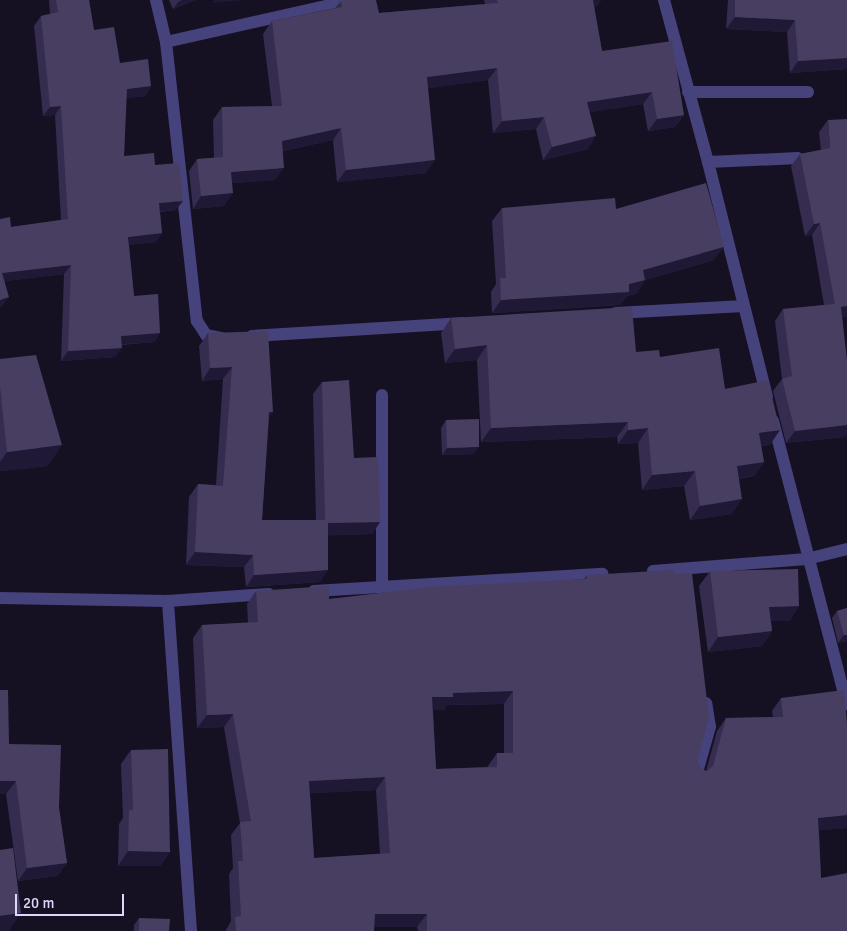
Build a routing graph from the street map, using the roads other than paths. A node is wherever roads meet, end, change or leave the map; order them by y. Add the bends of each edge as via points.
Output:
1 (156, 0) edge
2 (353, 0) edge
3 (664, 0) edge
4 (166, 42) junction
5 (688, 92) junction
6 (808, 92) dead end
7 (798, 158) dead end
8 (708, 162) junction
9 (744, 306) junction
10 (605, 314) edge
11 (476, 322) edge
12 (382, 395) dead end
13 (847, 548) edge
14 (807, 559) junction
15 (639, 572) edge
16 (620, 573) edge
17 (382, 586) junction
18 (304, 591) edge
19 (285, 592) edge
20 (1, 594) edge
21 (168, 601) junction
22 (704, 688) edge
23 (847, 705) edge
24 (696, 776) edge
25 (191, 931) edge

1 - 4 street
2 - 4 street
3 - 5 street
4 - 11 street via 198,321 202,332 217,338
5 - 6 street
5 - 8 street
7 - 8 street
8 - 9 street
9 - 10 street
9 - 14 street
12 - 17 street
13 - 14 street
14 - 15 street via 689,574
14 - 23 street
16 - 17 street
17 - 18 street
19 - 21 street
20 - 21 street
21 - 25 street
22 - 24 street via 710,727

